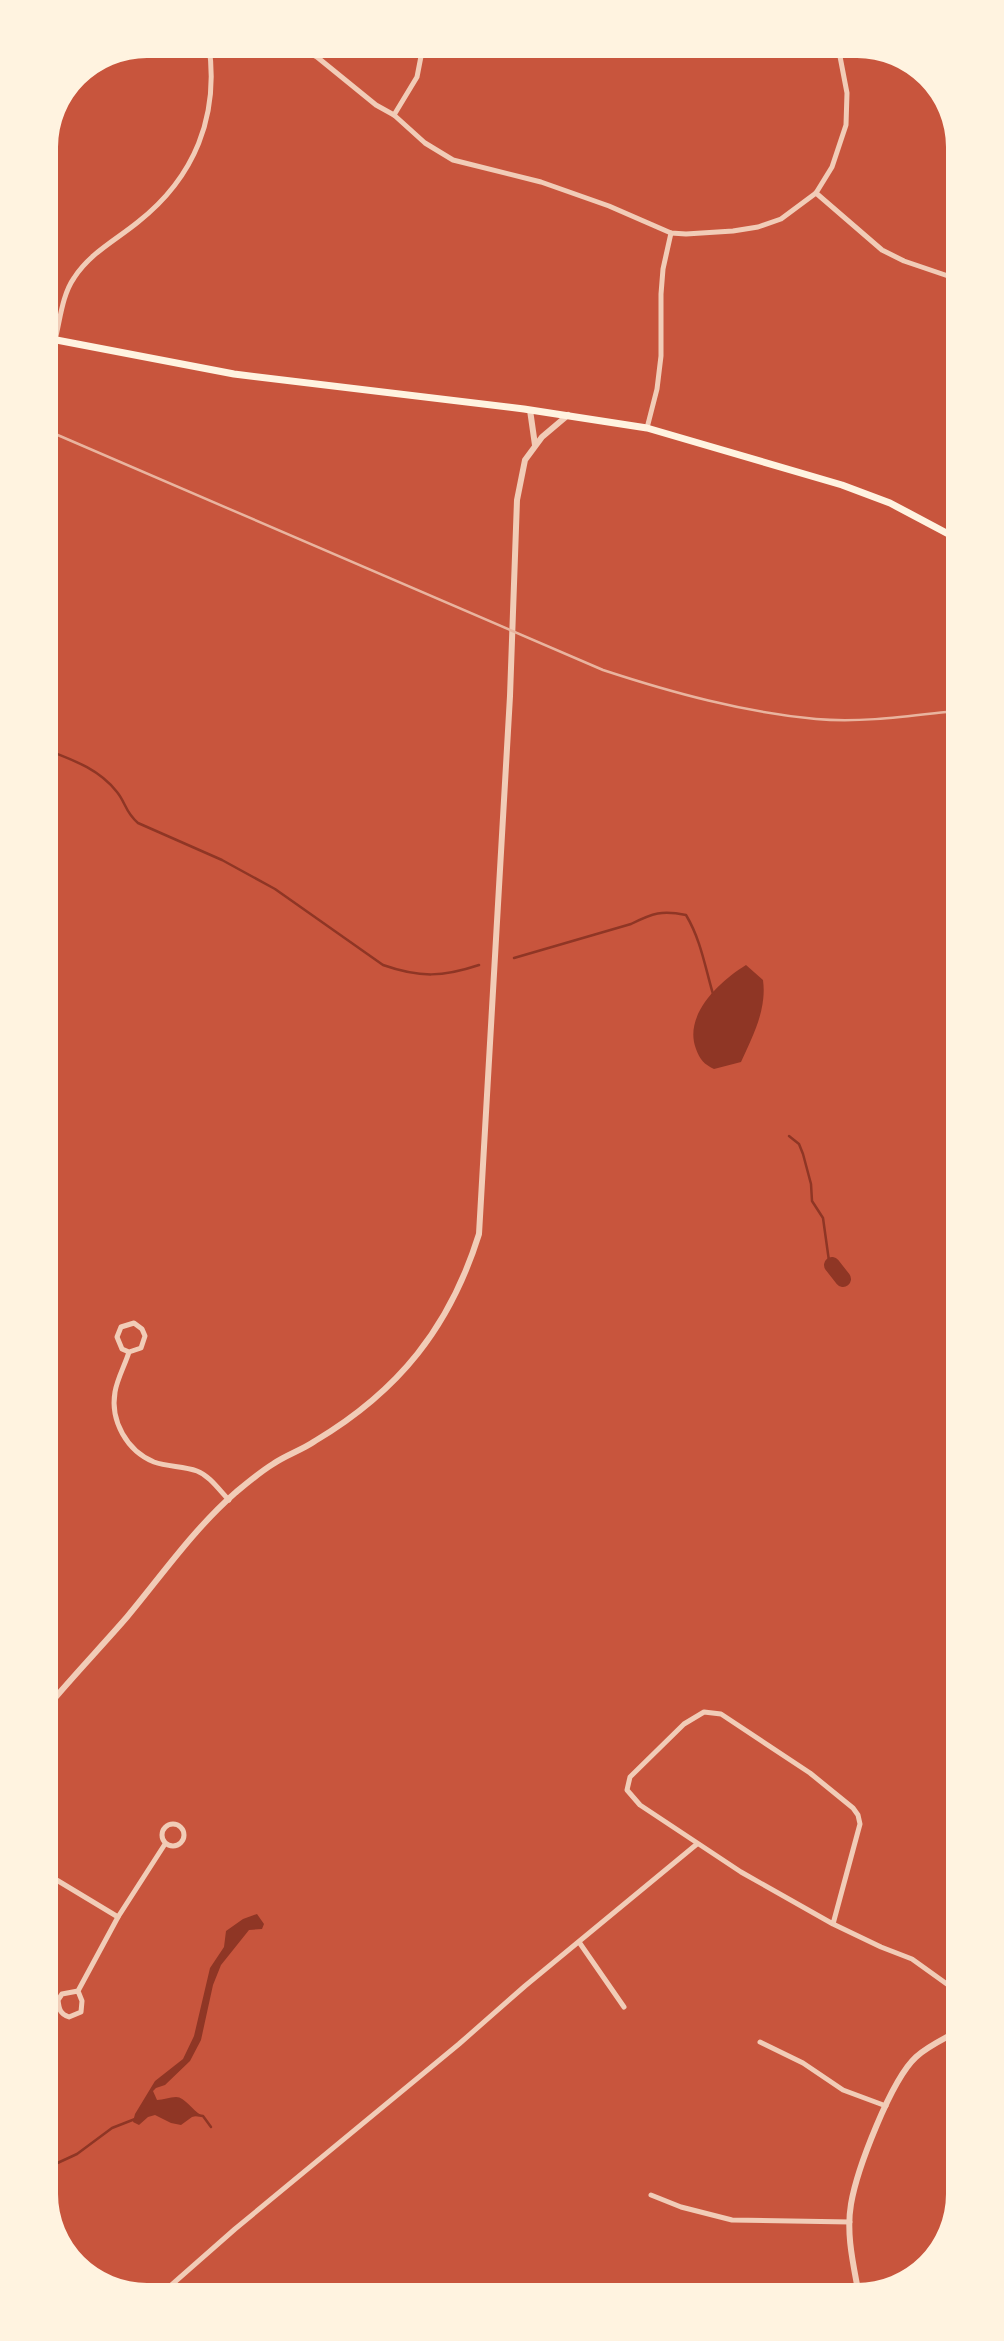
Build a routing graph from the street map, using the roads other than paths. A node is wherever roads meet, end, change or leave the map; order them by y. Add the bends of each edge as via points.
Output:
1 (210, 58) edge
2 (318, 58) edge
3 (421, 58) edge
4 (840, 58) edge
5 (394, 115) junction
6 (816, 193) junction
7 (671, 233) junction
8 (946, 275) edge
9 (58, 328) edge
10 (58, 341) edge
11 (530, 410) junction
12 (568, 415) junction
13 (647, 428) junction
14 (535, 445) junction
15 (946, 533) edge
16 (129, 1352) junction
17 (229, 1500) junction
18 (58, 1696) edge
19 (164, 1844) junction
20 (697, 1844) junction
21 (58, 1881) edge
22 (118, 1917) junction
23 (833, 1924) junction
24 (579, 1942) junction
25 (946, 1984) edge
26 (78, 1992) junction
27 (624, 2007) dead end
28 (946, 2038) edge
29 (760, 2042) dead end
30 (886, 2106) junction
31 (651, 2195) dead end
32 (850, 2222) junction
33 (174, 2283) edge
34 (857, 2283) edge

1 - 9 street via 210,102 192,159 163,200 98,251 75,276
2 - 5 street
3 - 5 street via 417,77
4 - 6 street via 847,93 846,125 832,167
5 - 7 street via 453,160 541,182
6 - 7 street via 781,219 758,227 709,234
6 - 8 street via 882,250
7 - 13 street via 663,270 657,389
10 - 11 main road via 246,376
11 - 12 main road
11 - 14 street
12 - 13 main road
12 - 14 street
13 - 15 main road via 842,485 890,503
14 - 17 street via 525,460 517,500 479,1234 449,1309 402,1374 379,1397 315,1442 268,1467
16 - 16 street via 122,1349 117,1337 121,1327 134,1323 142,1329 144,1343
16 - 17 street via 114,1405 123,1436 150,1460 208,1477
17 - 18 street via 163,1569
19 - 19 street via 160,1832 166,1825 173,1822 182,1827 182,1842
19 - 22 street
20 - 23 street
20 - 23 street via 640,1805 627,1790 630,1777 684,1724 704,1712 721,1714 810,1773 858,1815 858,1833
20 - 24 street
21 - 22 street
22 - 26 street
23 - 25 street via 912,1959
24 - 27 street
24 - 33 street
26 - 26 street via 62,1994 58,2000 63,2015 80,2012
28 - 30 street via 916,2057 899,2078
29 - 30 street via 843,2090
30 - 32 street via 853,2195
31 - 32 street via 732,2220
32 - 34 street

